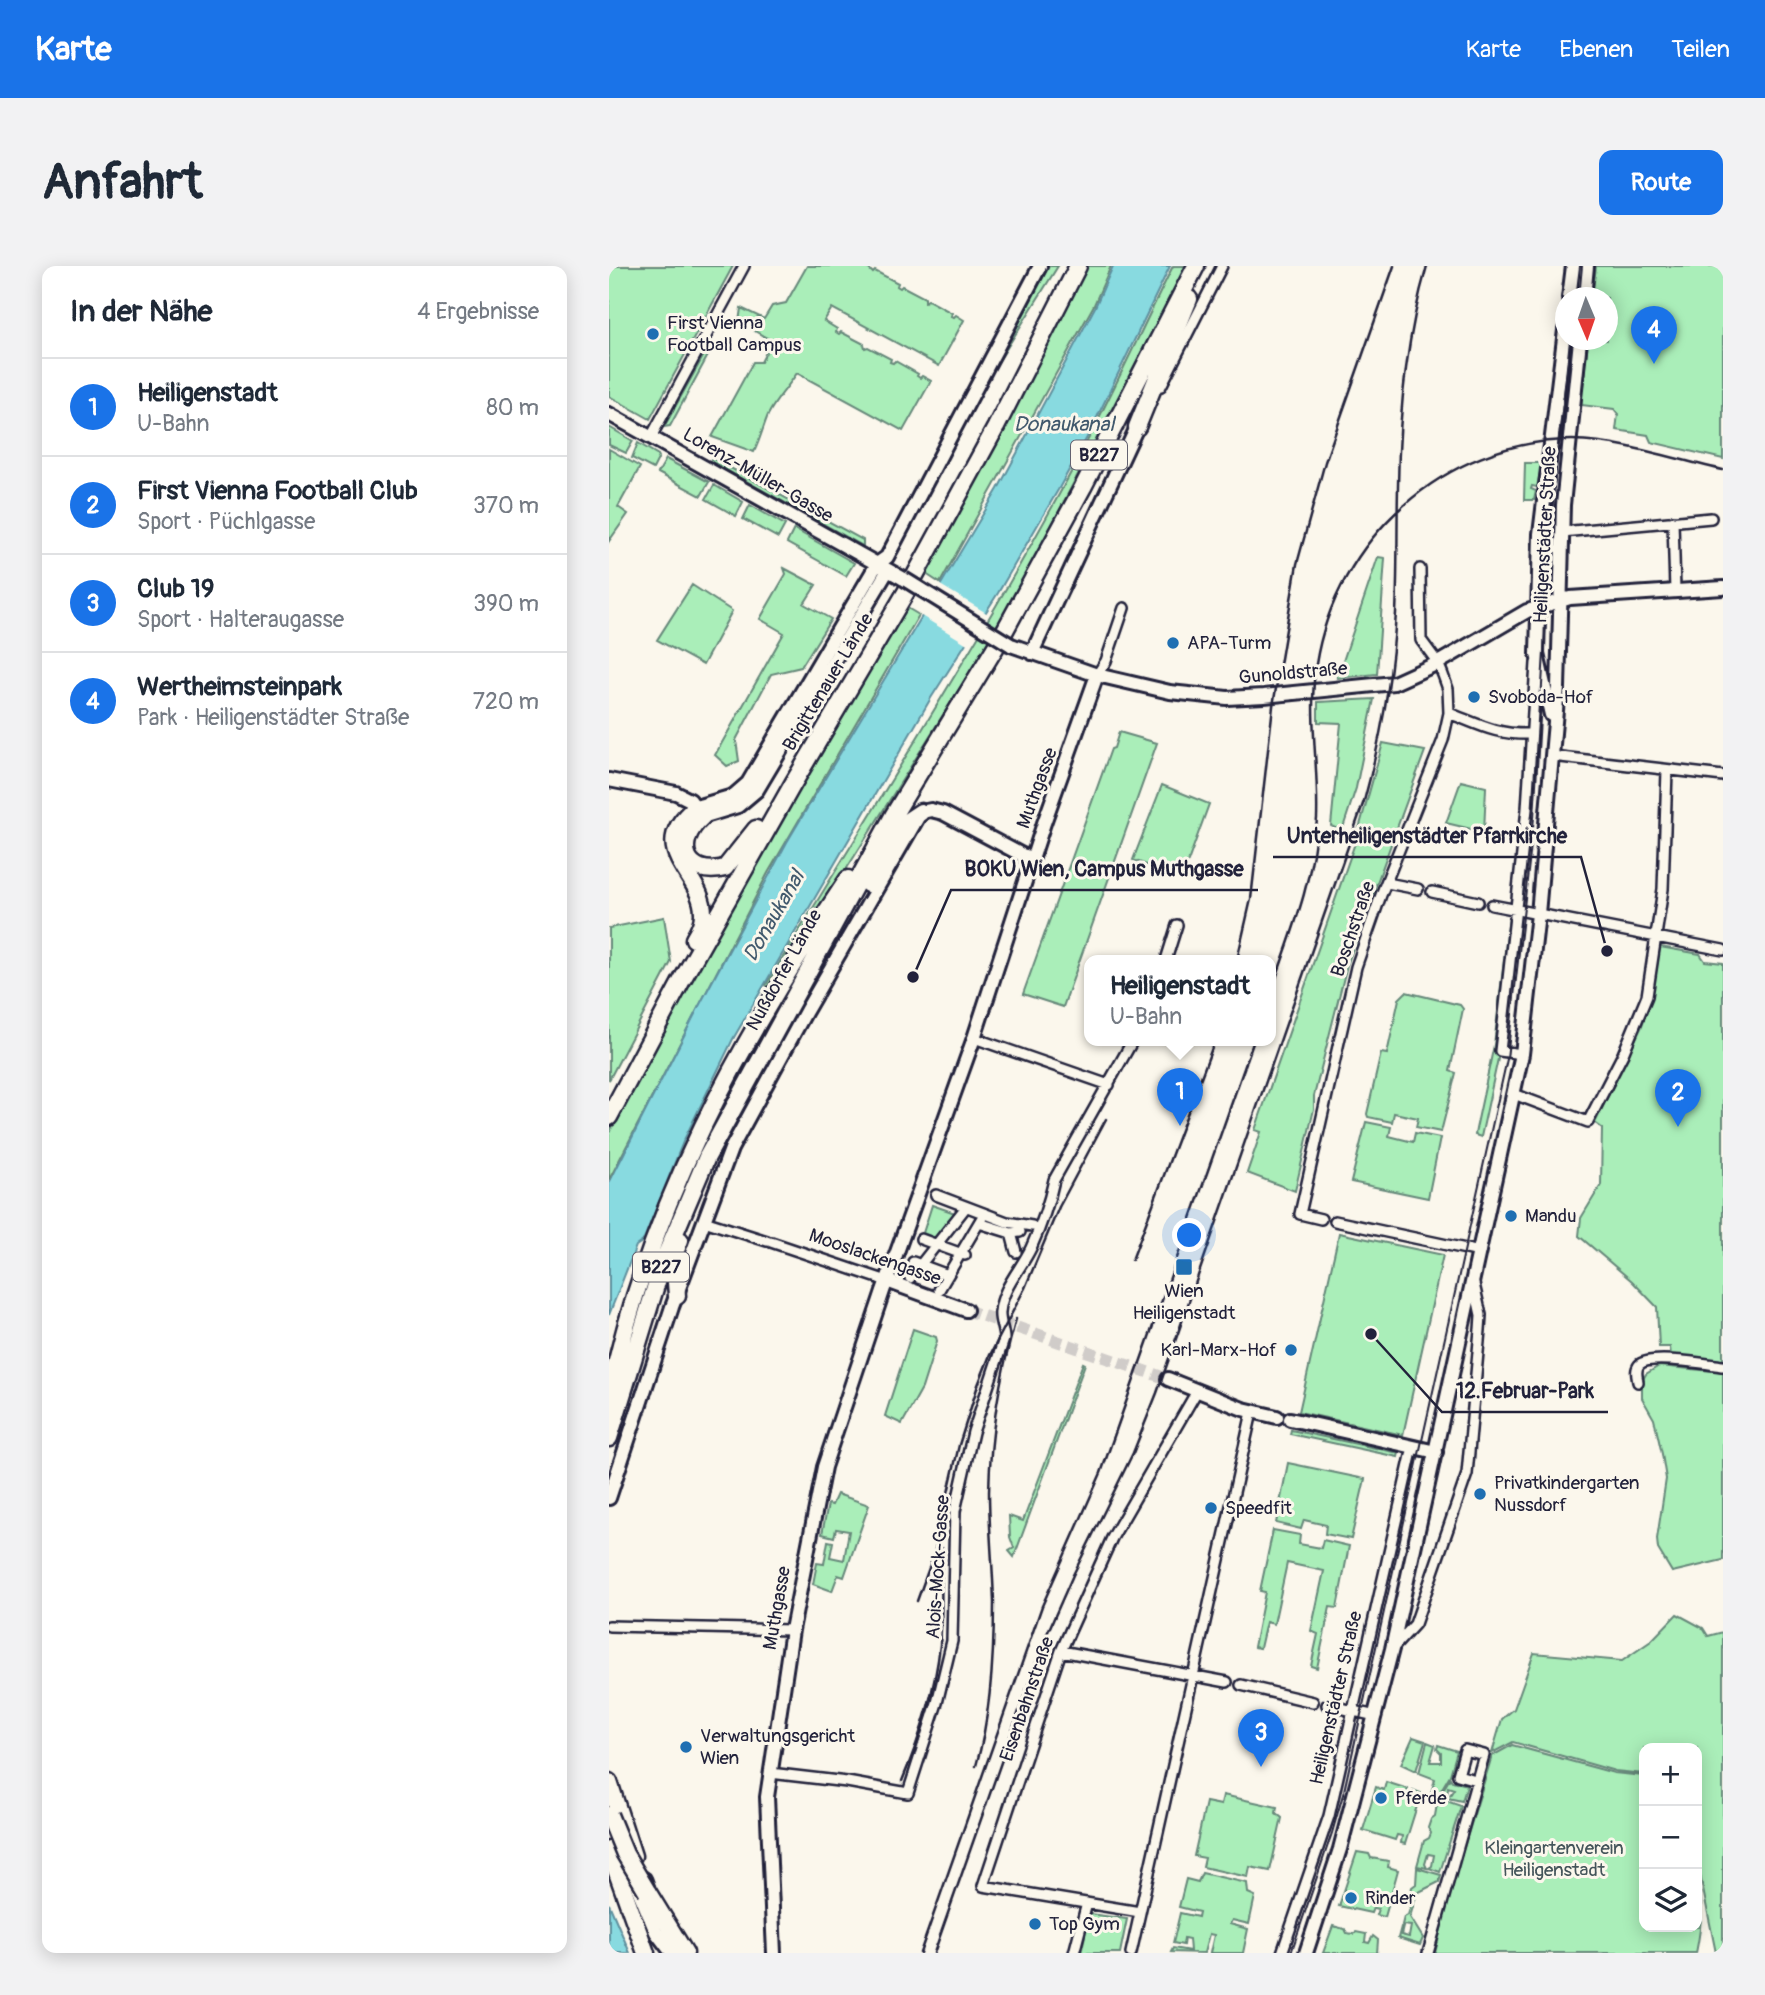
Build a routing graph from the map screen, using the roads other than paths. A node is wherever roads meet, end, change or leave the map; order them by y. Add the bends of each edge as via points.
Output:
1 (744, 266) edge
2 (1040, 266) edge
3 (1078, 266) edge
4 (1196, 266) edge
5 (1203, 266) edge
6 (1222, 266) edge
7 (1573, 266) edge
8 (1587, 266) edge
9 (1570, 287) edge
10 (1585, 287) edge
11 (1563, 350) edge
12 (1579, 350) edge
13 (609, 414) edge
14 (1137, 427) junction
15 (651, 437) junction
16 (1711, 518) dead end
17 (1673, 522) junction
18 (1562, 532) junction
19 (884, 564) junction
20 (1420, 569) dead end
21 (904, 579) joint
22 (1723, 588) edge
23 (1675, 591) junction
24 (1559, 601) junction
25 (1538, 607) junction
26 (1124, 608) dead end
27 (1009, 645) junction
28 (1033, 653) junction
29 (1537, 654) junction
30 (1438, 663) junction
31 (1097, 675) junction
32 (1449, 713) junction
33 (1553, 733) junction
34 (1531, 734) junction
35 (1552, 756) junction
36 (1667, 771) junction
37 (1723, 776) edge
38 (609, 780) edge
39 (794, 782) junction
40 (699, 812) junction
41 (921, 812) junction
42 (893, 816) junction
43 (1033, 858) junction
44 (1387, 883) junction
45 (1418, 889) dead end
46 (1432, 892) dead end
47 (1478, 902) dead end
48 (1492, 905) dead end
49 (1517, 910) junction
50 (1538, 914) junction
51 (1177, 925) dead end
52 (1657, 937) junction
53 (1723, 950) edge
54 (1168, 955) edge
55 (681, 980) junction
56 (794, 998) junction
57 (974, 1038) junction
58 (1130, 1046) edge
59 (1522, 1055) junction
60 (1109, 1085) junction
61 (1514, 1094) junction
62 (730, 1112) junction
63 (609, 1117) edge
64 (936, 1195) dead end
65 (966, 1207) junction
66 (984, 1214) junction
67 (1321, 1219) dead end
68 (704, 1221) junction
69 (1335, 1221) dead end
70 (979, 1223) junction
71 (1025, 1228) junction
72 (921, 1239) dead end
73 (936, 1244) junction
74 (1016, 1252) dead end
75 (1480, 1252) junction
76 (963, 1254) junction
77 (916, 1263) junction
78 (948, 1275) junction
79 (910, 1278) dead end
80 (887, 1281) junction
81 (1474, 1281) junction
82 (939, 1290) dead end
83 (677, 1296) junction
84 (966, 1310) tunnel mouth
85 (1723, 1366) edge
86 (1168, 1379) tunnel mouth
87 (1638, 1382) dead end
88 (1197, 1391) junction
89 (609, 1397) edge
90 (1252, 1412) junction
91 (609, 1438) edge
92 (1412, 1447) junction
93 (1436, 1452) junction
94 (609, 1498) edge
95 (609, 1626) edge
96 (792, 1630) junction
97 (1392, 1648) junction
98 (1061, 1651) junction
99 (1193, 1675) junction
100 (1227, 1682) dead end
101 (1241, 1685) dead end
102 (1313, 1702) dead end
103 (1327, 1705) dead end
104 (1353, 1711) junction
105 (1376, 1716) junction
106 (770, 1773) junction
107 (1476, 1780) dead end
108 (609, 1782) edge
109 (609, 1812) edge
110 (609, 1850) edge
111 (647, 1891) junction
112 (1087, 1903) junction
113 (1140, 1912) junction
114 (646, 1953) edge
115 (672, 1953) edge
116 (685, 1953) edge
117 (774, 1953) edge
118 (1074, 1953) edge
119 (1131, 1953) edge
120 (1282, 1953) edge
121 (1306, 1953) edge
122 (1428, 1953) edge

1 - 15 street
2 - 19 main road, Brigittenauer Lände
3 - 39 highway, Brigittenauer Lände via 913,580
4 - 27 highway, B227 via 1083,487
5 - 14 highway
6 - 14 street
7 - 9 main road
8 - 10 main road
11 - 25 main road, Heiligenstädter Straße via 1540,534
12 - 18 main road, Heiligenstädter Straße
13 - 15 main road, Lorenz-Müller-Gasse
14 - 28 main road
15 - 19 main road, Lorenz-Müller-Gasse
16 - 17 street
17 - 18 street
17 - 23 street
18 - 24 main road, Heiligenstädter Straße
19 - 21 main road, Lorenz-Müller-Gasse
19 - 40 main road, Brigittenauer Lände via 748,783 733,796
20 - 30 street, Boschstraße via 1421,640
21 - 27 main road, Gunoldstraße, bridge
22 - 23 main road, Gunoldstraße
23 - 24 main road, Gunoldstraße
24 - 25 main road, Gunoldstraße
24 - 33 main road, Heiligenstädter Straße
25 - 29 main road, Heiligenstädter Straße
25 - 30 main road, Gunoldstraße
26 - 31 street, Muthgasse
27 - 28 main road, Gunoldstraße
27 - 42 highway, Nußdorfer Lände / B227
28 - 31 main road, Gunoldstraße
29 - 33 main road, Heiligenstädter Straße
29 - 34 street, Heiligenstädter Straße
30 - 31 main road, Gunoldstraße via 1394,683 1227,698 1170,692
30 - 32 street, Boschstraße via 1448,689
31 - 43 main road, Muthgasse
32 - 34 street via 1493,731
32 - 44 street, Boschstraße via 1443,740
33 - 35 main road, Heiligenstädter Straße
34 - 49 street, Heiligenstädter Straße
35 - 36 street
35 - 50 main road, Heiligenstädter Straße
36 - 37 street
36 - 52 street
38 - 40 main road via 676,793 690,800
39 - 40 highway via 782,789 725,868 703,869 688,857 687,835
39 - 55 highway, Brigittenauer Lände
40 - 55 highway via 685,816 675,846 702,900 703,913
41 - 43 main road via 943,813
41 - 56 highway via 909,820
41 - 68 main road, Nußdorfer Lände via 731,1149
42 - 56 highway, Nußdorfer Lände / B227
42 - 89 highway via 802,948 733,1063 696,1138 652,1244 621,1340
43 - 57 main road, Muthgasse
44 - 45 street
44 - 67 street, Boschstraße via 1356,967 1300,1214
46 - 47 street
48 - 49 street
49 - 50 street
49 - 59 street, Heiligenstädter Straße via 1500,1051
50 - 52 street
50 - 59 main road, Heiligenstädter Straße
51 - 54 street
52 - 53 street
52 - 61 street via 1647,996 1588,1122
55 - 63 highway, Brigittenauer Lände
56 - 62 highway, Nußdorfer Lände / B227
57 - 60 street
57 - 80 main road, Muthgasse
58 - 60 street, Alois-Mock-Gasse
59 - 61 main road, Heiligenstädter Straße
60 - 106 street, Alois-Mock-Gasse via 1054,1180 1030,1250 1001,1304 1004,1339 973,1432 955,1511 952,1641 908,1793
61 - 75 main road, Heiligenstädter Straße
62 - 83 highway via 674,1255
62 - 91 highway, Nußdorfer Lände / B227 via 660,1269
64 - 65 street
65 - 66 street
65 - 73 street
66 - 70 street
66 - 71 street
68 - 80 street, Mooslackengasse
68 - 83 main road, Nußdorfer Lände
69 - 75 street
70 - 71 street
70 - 76 street
71 - 74 street
72 - 73 street
73 - 76 street
73 - 77 street
75 - 81 main road, Heiligenstädter Straße
76 - 78 street
77 - 78 street
77 - 79 street
78 - 82 street
80 - 84 main road, Mooslackengasse
80 - 96 main road, Muthgasse via 824,1467
81 - 93 main road, Heiligenstädter Straße
81 - 97 street, Heiligenstädter Straße via 1481,1315 1467,1474 1415,1624
83 - 94 main road, Nußdorfer Lände
85 - 87 street via 1651,1359 1640,1364
86 - 88 main road
88 - 90 main road
88 - 98 street, Eisenbahnstraße via 1112,1538
90 - 92 main road
90 - 99 street
92 - 93 main road
92 - 104 street, Heiligenstädter Straße
93 - 97 main road, Heiligenstädter Straße
95 - 96 street
96 - 106 main road, Muthgasse
97 - 105 main road, Heiligenstädter Straße
98 - 99 street
98 - 112 street, Eisenbahnstraße via 983,1886
99 - 100 street
99 - 113 street
101 - 102 street
103 - 104 street
104 - 105 street
104 - 120 street, Heiligenstädter Straße via 1329,1816
105 - 121 main road, Heiligenstädter Straße via 1341,1849
106 - 117 main road, Muthgasse via 767,1797
107 - 122 street
108 - 111 highway, bridge
109 - 111 highway, bridge via 625,1854
109 - 115 main road via 656,1932
110 - 114 highway
111 - 116 highway
112 - 113 street, Eisenbahnstraße
112 - 118 street
113 - 119 street

